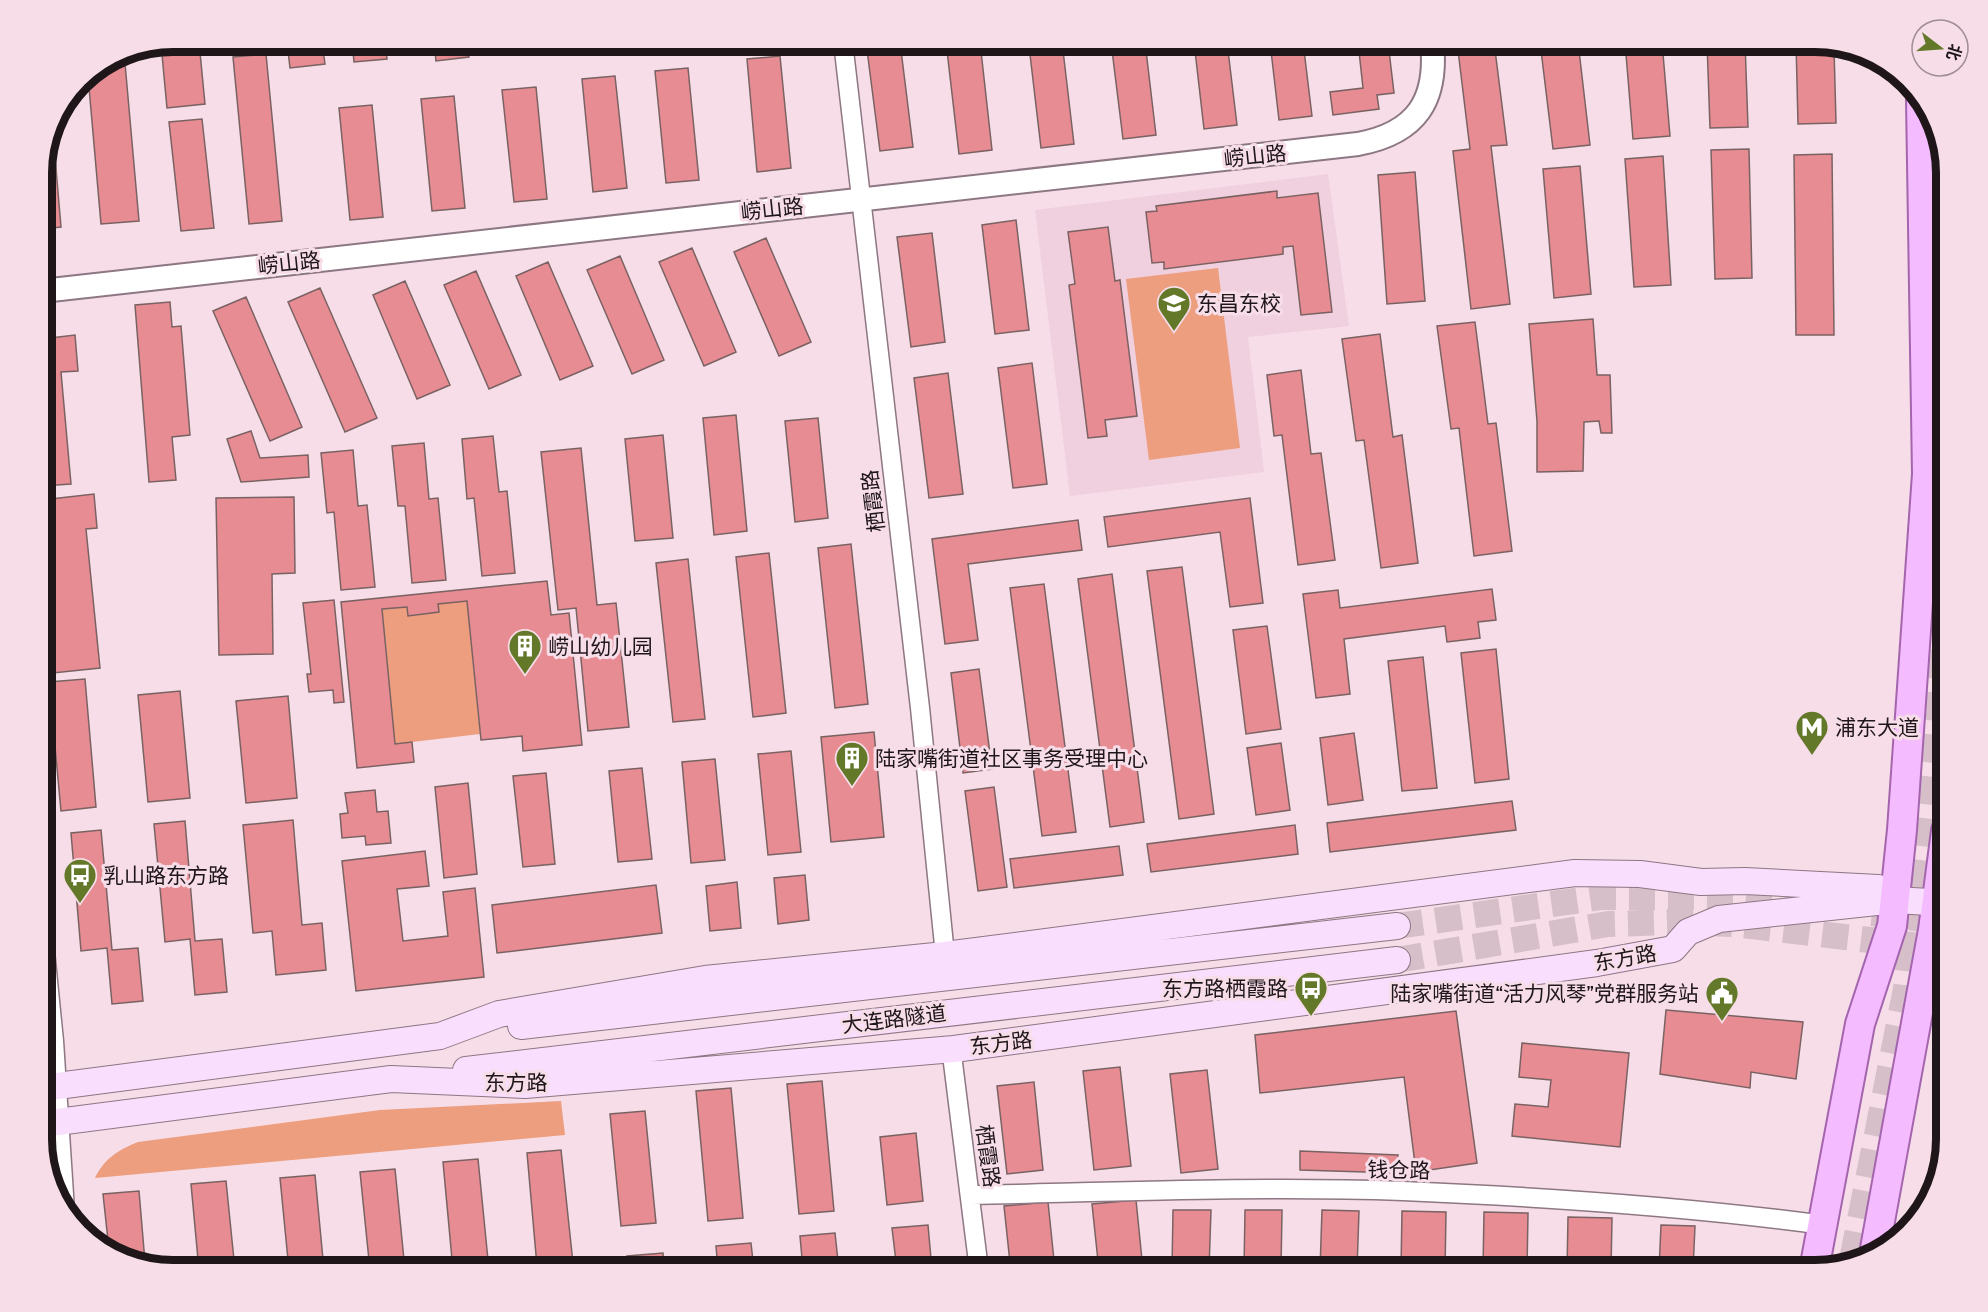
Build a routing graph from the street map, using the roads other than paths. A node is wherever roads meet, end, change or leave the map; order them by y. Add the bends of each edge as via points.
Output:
1 (1433, 52) edge
2 (844, 53) edge
3 (1923, 120) edge
4 (861, 199) junction
5 (1935, 274) edge
6 (53, 290) edge
7 (1936, 893) edge
8 (1896, 894) junction
9 (1397, 926) tunnel mouth
10 (1936, 926) tunnel mouth
11 (945, 955) junction
12 (1397, 960) tunnel mouth
13 (440, 1036) junction
14 (954, 1049) junction
15 (391, 1079) junction
16 (53, 1086) edge
17 (53, 1123) edge
18 (53, 1140) edge
19 (59, 1177) edge
20 (971, 1195) junction
21 (1824, 1225) junction
22 (1876, 1242) edge
23 (978, 1260) edge
24 (1816, 1260) edge

1 - 4 street, 崂山路 via 1432,84 1426,102 1404,126 1374,141
2 - 4 street, 栖霞路
3 - 5 main road
4 - 6 street, 崂山路
4 - 11 street, 栖霞路
5 - 8 main road via 1927,474
7 - 8 main road, 东方路
8 - 11 main road, 东方路 via 1745,881 1701,882 1640,874 1575,873
8 - 14 main road, 东方路 via 1719,919 1688,932 1673,949 1597,963
8 - 21 main road via 1892,926 1860,1023
9 - 13 main road, 大连路隧道
10 - 22 main road
11 - 13 main road, 东方路 via 705,979 499,1014
12 - 15 main road, 大连路隧道
13 - 16 main road, 东方路
14 - 15 main road, 东方路 via 525,1085
14 - 20 street, 栖霞路
15 - 17 main road, 东方路
18 - 19 street
20 - 21 street, 钱仓路 via 1400,1191 1616,1203
20 - 23 street, 栖霞路
21 - 24 main road

